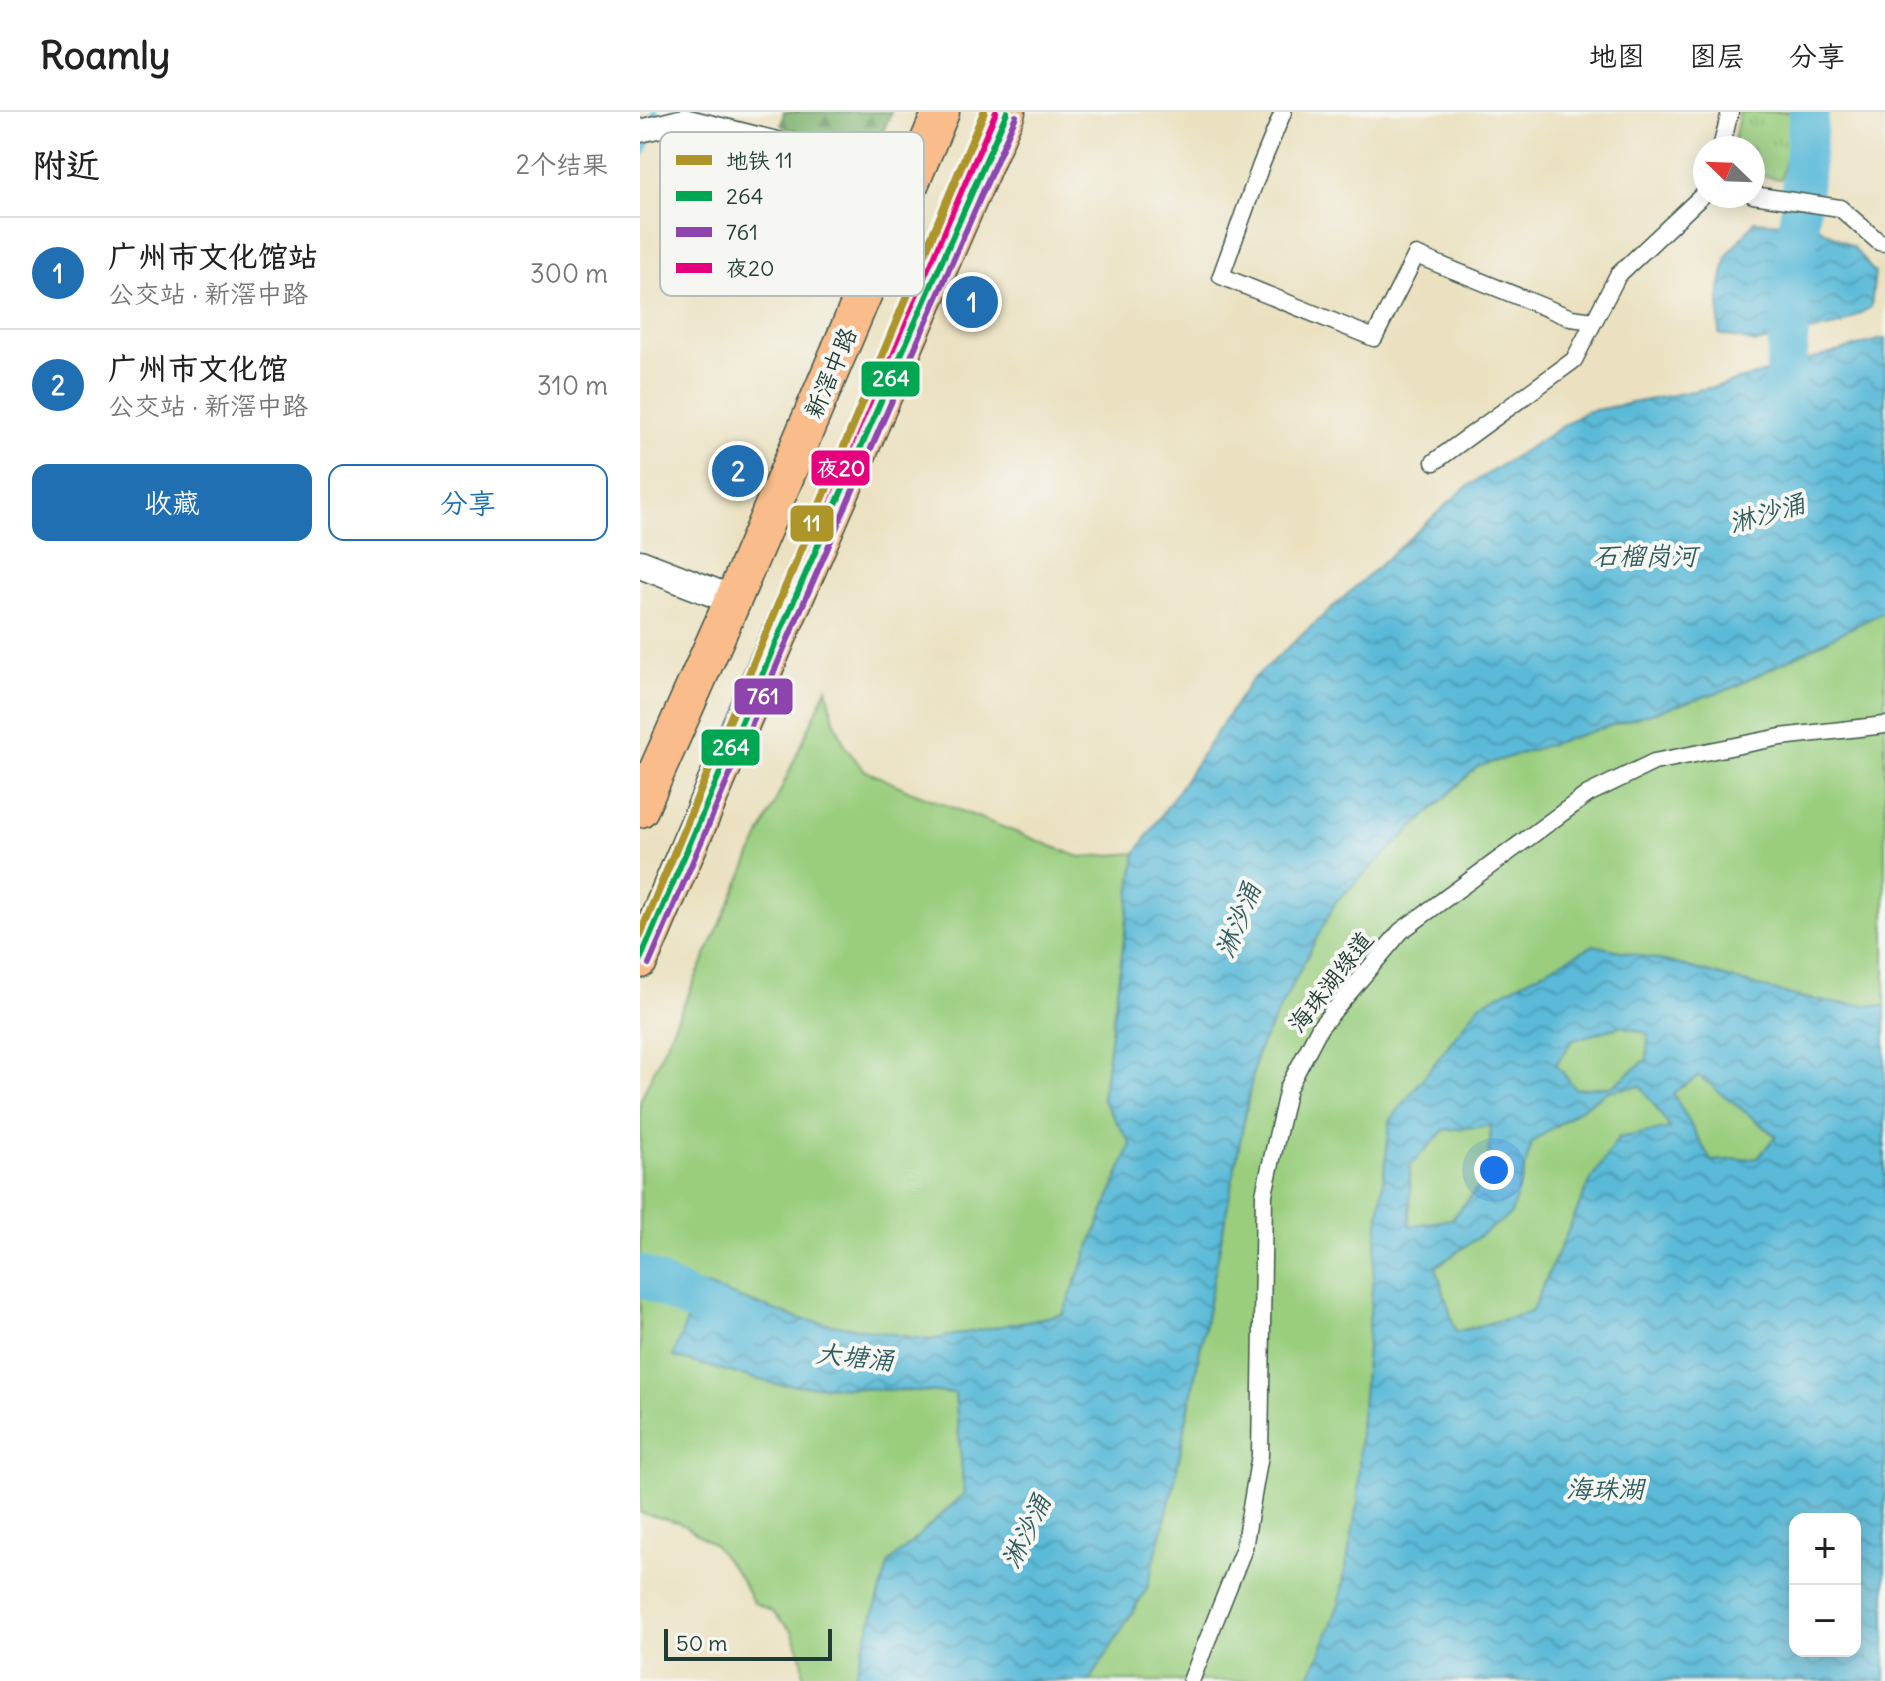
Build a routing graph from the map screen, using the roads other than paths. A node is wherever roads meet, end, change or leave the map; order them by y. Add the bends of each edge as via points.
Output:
1 (941, 112) edge
2 (1007, 112) edge
3 (1283, 112) edge
4 (1730, 112) edge
5 (640, 131) edge
6 (733, 132) edge
7 (1724, 136) edge
8 (924, 154) edge
9 (1765, 197) edge
10 (1693, 204) edge
11 (1885, 243) edge
12 (864, 296) edge
13 (1594, 321) junction
14 (1434, 462) dead end
15 (640, 564) edge
16 (733, 600) junction
17 (1885, 725) edge
18 (640, 809) edge
19 (640, 960) edge
20 (1191, 1681) edge

1 - 8 highway, 新滘中路
2 - 19 highway
3 - 13 street via 1221,276 1374,338 1416,255 1571,318
4 - 7 street
5 - 6 street via 684,120
9 - 11 street via 1840,208
10 - 13 street via 1618,275
12 - 16 highway, 新滘中路
13 - 14 street via 1574,360
15 - 16 street
16 - 18 highway, 新滘中路
17 - 20 street, 海珠湖绿道 via 1781,737 1654,762 1588,794 1401,931 1320,1027 1288,1088 1264,1194 1260,1455 1244,1548

